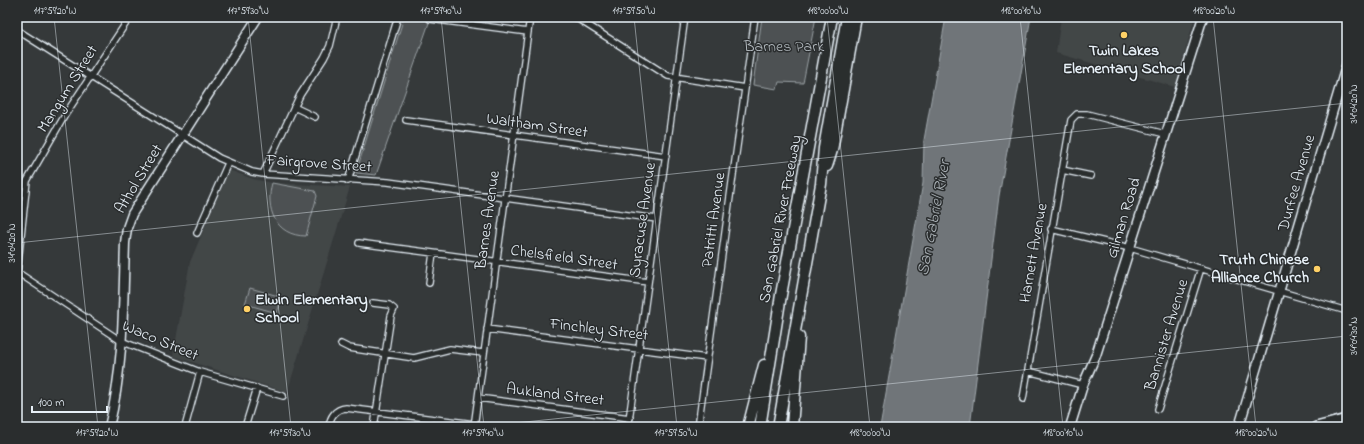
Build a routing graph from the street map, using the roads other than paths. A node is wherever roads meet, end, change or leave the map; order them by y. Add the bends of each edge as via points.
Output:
1 (130, 17) edge
2 (258, 17) edge
3 (337, 17) edge
4 (398, 17) edge
5 (530, 17) edge
6 (575, 17) edge
7 (685, 17) edge
8 (755, 17) edge
9 (831, 17) edge
10 (847, 17) edge
11 (856, 17) edge
12 (1203, 17) edge
13 (430, 18) dead end
14 (17, 30) edge
15 (528, 32) junction
16 (1347, 63) edge
17 (90, 77) junction
18 (677, 78) junction
19 (745, 88) junction
20 (294, 107) junction
21 (315, 117) dead end
22 (406, 120) dead end
23 (1165, 134) junction
24 (182, 135) junction
25 (513, 135) junction
26 (666, 156) junction
27 (228, 163) junction
28 (1062, 170) junction
29 (263, 174) junction
30 (1091, 176) dead end
31 (348, 181) junction
32 (821, 184) junction
33 (504, 198) junction
34 (656, 219) junction
35 (1051, 229) junction
36 (197, 233) dead end
37 (359, 243) dead end
38 (1130, 248) junction
39 (433, 253) junction
40 (496, 262) junction
41 (806, 265) junction
42 (1201, 268) junction
43 (17, 272) edge
44 (648, 282) junction
45 (429, 283) dead end
46 (1279, 291) junction
47 (781, 295) junction
48 (373, 303) dead end
49 (1347, 311) edge
50 (487, 329) junction
51 (121, 341) junction
52 (341, 344) dead end
53 (640, 349) junction
54 (483, 353) junction
55 (385, 354) junction
56 (707, 358) junction
57 (1028, 371) junction
58 (200, 372) junction
59 (1083, 385) junction
60 (258, 388) junction
61 (283, 396) dead end
62 (478, 398) junction
63 (1023, 399) dead end
64 (1158, 409) dead end
65 (377, 412) junction
66 (630, 418) junction
67 (1347, 419) edge
68 (474, 426) edge
69 (109, 427) edge
70 (185, 427) edge
71 (245, 427) edge
72 (329, 427) edge
73 (374, 427) edge
74 (628, 427) edge
75 (698, 427) edge
76 (748, 427) edge
77 (760, 427) edge
78 (778, 427) edge
79 (792, 427) edge
80 (1070, 427) edge
81 (1239, 427) edge
82 (1316, 427) edge

1 - 17 street, Mangum Street
2 - 24 street, Athol Street
3 - 20 street via 330,46
4 - 31 street
5 - 15 street, Barnes Avenue
6 - 18 street via 659,71
7 - 18 street, Syracuse Avenue
8 - 19 street, Patritti Avenue
9 - 47 highway, San Gabriel River Freeway via 827,53
10 - 32 highway, San Gabriel River Freeway via 824,148
11 - 32 highway via 832,150
12 - 23 street, Gilman Road via 1187,73
13 - 15 street
14 - 17 street, Fairgrove Street
15 - 25 street, Barnes Avenue
16 - 46 street, Durfee Avenue
17 - 24 street, Fairgrove Street
17 - 43 street, Mangum Street via 27,181
18 - 19 street
18 - 26 street, Syracuse Avenue
19 - 56 street, Patritti Avenue
20 - 21 street
20 - 29 street
22 - 25 street, Waltham Street
23 - 28 street, Harnett Avenue via 1087,114 1077,114 1071,120
23 - 38 street, Gilman Road
24 - 27 street, Fairgrove Street
24 - 51 street, Athol Street via 132,214 127,228
25 - 26 street, Waltham Street
25 - 33 street, Barnes Avenue
26 - 34 street, Syracuse Avenue
27 - 29 street, Fairgrove Street
27 - 36 street
28 - 30 street
28 - 35 street, Harnett Avenue
29 - 31 street, Fairgrove Street
31 - 33 street, Fairgrove Street via 381,182
32 - 41 highway, San Gabriel River Freeway
33 - 34 street, Fairgrove Street
33 - 40 street, Barnes Avenue
34 - 44 street, Syracuse Avenue
35 - 38 street
35 - 57 street, Harnett Avenue
37 - 39 street, Chelsfield Street
38 - 42 street
38 - 59 street, Gilman Road via 1096,355
39 - 40 street, Chelsfield Street
39 - 45 street
40 - 44 street, Chelsfield Street
40 - 50 street, Barnes Avenue
41 - 78 highway, San Gabriel River Freeway
41 - 79 highway
42 - 46 street
42 - 64 street, Bannister Avenue
43 - 51 street, Waco Street
44 - 53 street, Syracuse Avenue
46 - 49 street
46 - 81 street, Durfee Avenue
47 - 76 highway
47 - 77 highway, San Gabriel River Freeway
48 - 55 street via 394,309
50 - 53 street, Finchley Street
50 - 54 street, Barnes Avenue
51 - 58 street, Waco Street
51 - 69 street, Athol Street
52 - 55 street via 349,348
53 - 56 street, Finchley Street
53 - 66 street, Syracuse Avenue
54 - 55 street via 450,349 414,358
54 - 62 street, Barnes Avenue
55 - 65 street
56 - 75 street, Patritti Avenue
57 - 59 street
57 - 63 street, Harnett Avenue
58 - 60 street, Waco Street
58 - 70 street
59 - 80 street, Gilman Road
60 - 61 street, Waco Street
60 - 71 street
62 - 66 street, Aukland Street
62 - 68 street, Barnes Avenue
65 - 68 street
65 - 72 street via 340,409 332,416
65 - 73 street
66 - 74 street, Syracuse Avenue
67 - 82 main road

